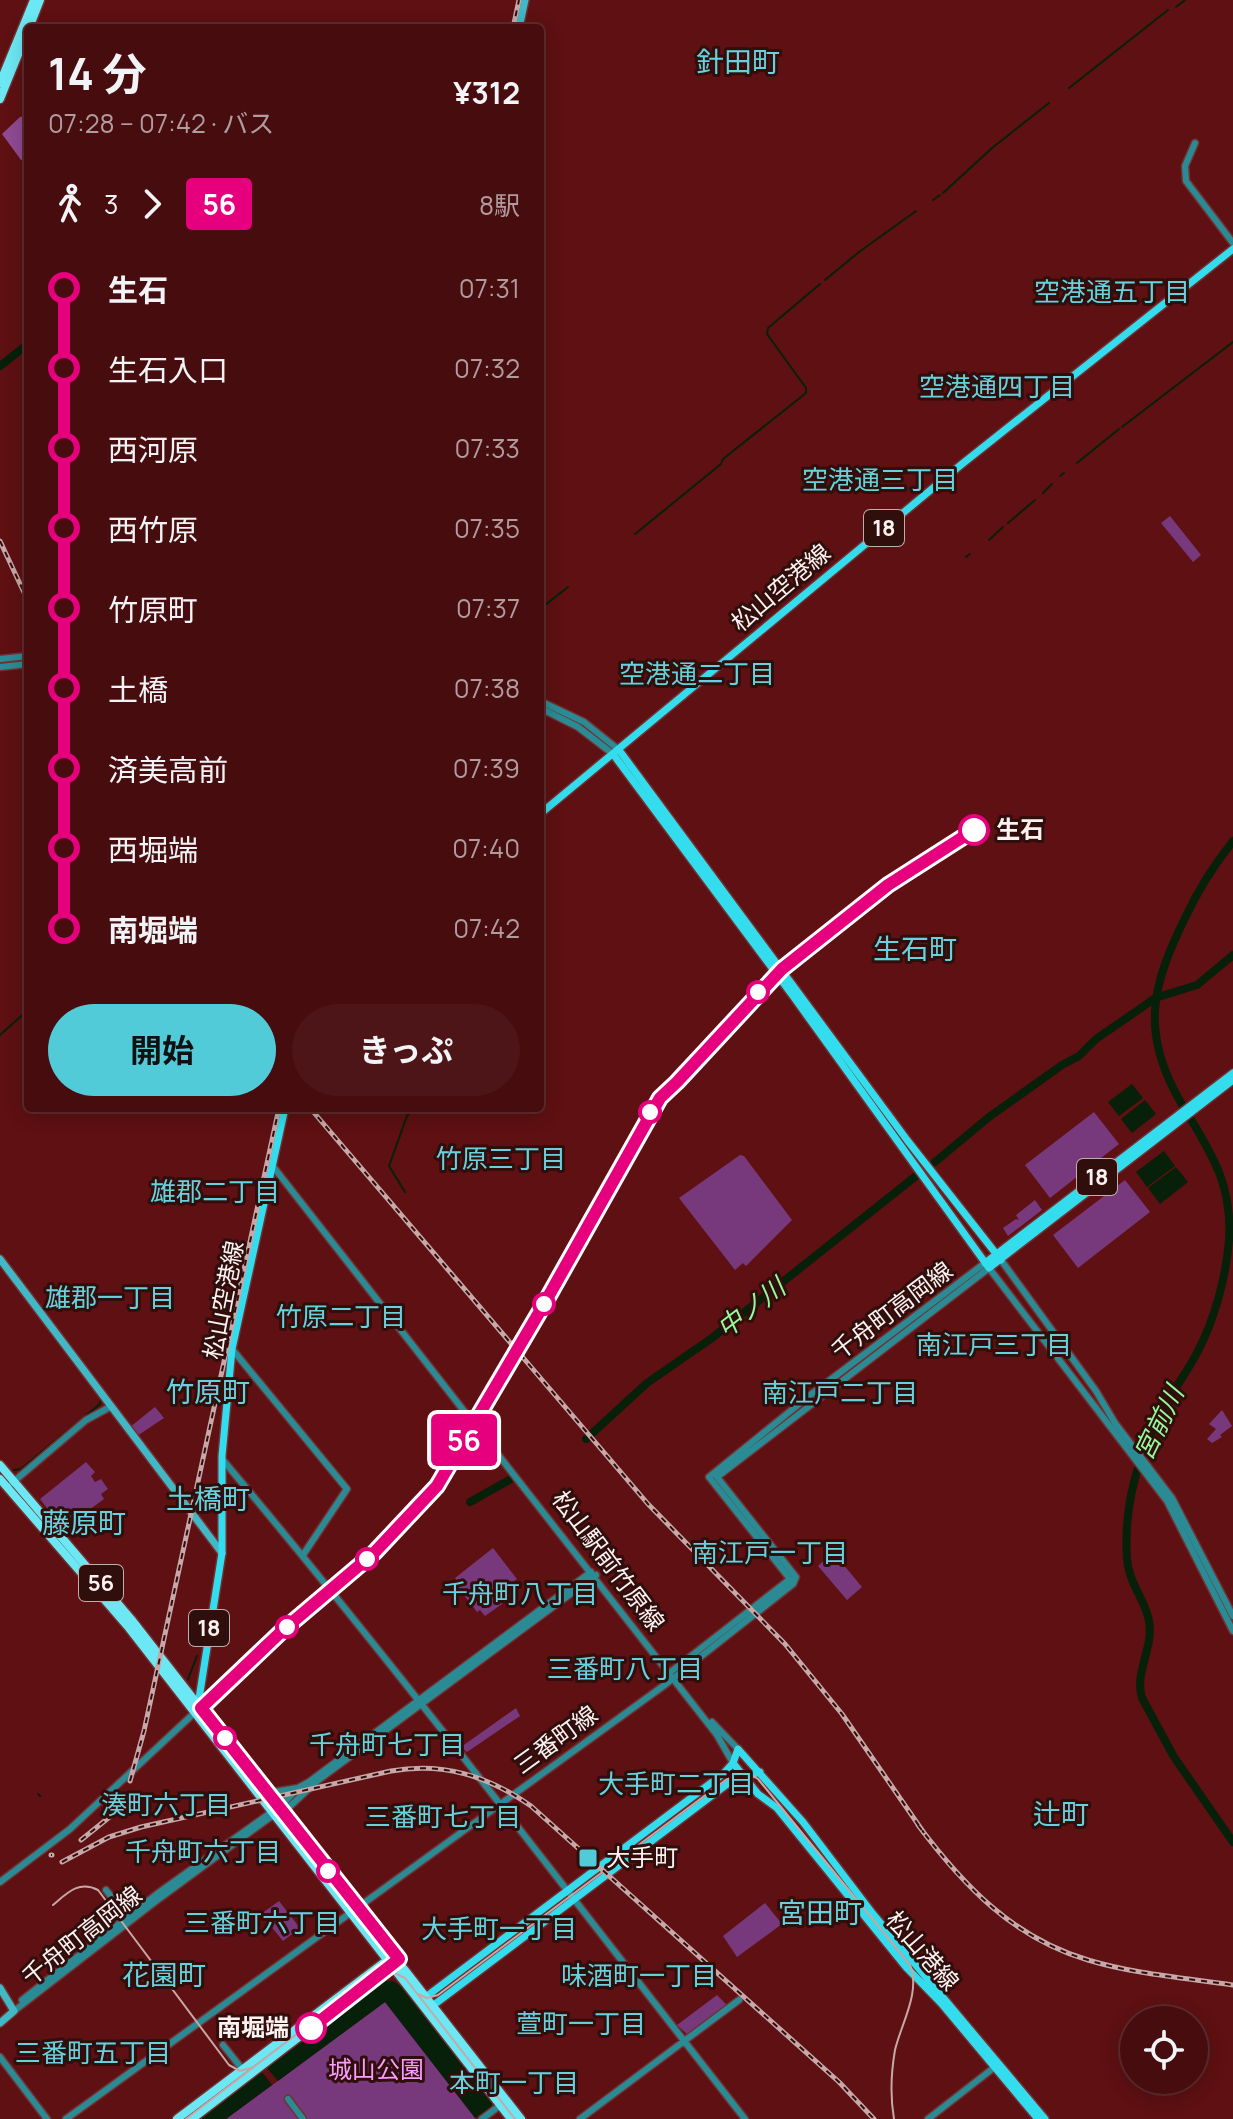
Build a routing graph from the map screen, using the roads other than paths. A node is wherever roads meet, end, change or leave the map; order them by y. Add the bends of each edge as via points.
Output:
1 (34, 0) edge
2 (40, 0) edge
3 (525, 0) edge
4 (24, 24) edge
5 (24, 24) edge
6 (30, 24) edge
7 (520, 24) edge
8 (24, 39) edge
9 (0, 83) edge
10 (0, 99) edge
11 (1195, 143) dead end
12 (1233, 246) edge
13 (24, 656) edge
14 (0, 659) edge
15 (24, 664) edge
16 (0, 667) edge
17 (544, 703) edge
18 (544, 710) edge
19 (616, 752) junction
20 (544, 811) edge
21 (1233, 1073) edge
22 (1233, 1080) edge
23 (1188, 1111) junction
24 (286, 1112) edge
25 (275, 1164) junction
26 (620, 1167) dead end
27 (998, 1257) junction
28 (0, 1259) edge
29 (987, 1265) junction
30 (232, 1349) junction
31 (110, 1407) junction
32 (476, 1421) junction
33 (1136, 1457) junction
34 (222, 1459) junction
35 (0, 1465) edge
36 (1143, 1465) junction
37 (0, 1479) edge
38 (10, 1485) junction
39 (222, 1553) junction
40 (303, 1555) junction
41 (593, 1574) junction
42 (792, 1582) joint
43 (333, 1592) junction
44 (1233, 1616) edge
45 (1233, 1631) edge
46 (672, 1675) junction
47 (420, 1702) junction
48 (198, 1709) junction
49 (705, 1717) junction
50 (725, 1736) junction
51 (738, 1749) junction
52 (733, 1763) junction
53 (760, 1772) junction
54 (744, 1776) junction
55 (767, 1780) junction
56 (298, 1788) junction
57 (777, 1791) junction
58 (267, 1793) junction
59 (767, 1801) junction
60 (500, 1803) junction
61 (276, 1811) junction
62 (0, 1882) edge
63 (106, 1890) dead end
64 (568, 1891) junction
65 (575, 1899) junction
66 (353, 1909) junction
67 (129, 1919) junction
68 (392, 1962) junction
69 (383, 1974) junction
70 (400, 1977) junction
71 (0, 1988) edge
72 (0, 1995) edge
73 (423, 1999) junction
74 (739, 2000) dead end
75 (430, 2008) junction
76 (12, 2009) junction
77 (0, 2020) edge
78 (685, 2041) junction
79 (223, 2045) dead end
80 (0, 2057) edge
81 (0, 2063) edge
82 (996, 2065) junction
83 (245, 2073) junction
84 (288, 2099) dead end
85 (500, 2105) junction
86 (44, 2119) edge
87 (66, 2119) edge
88 (177, 2119) edge
89 (192, 2119) edge
90 (303, 2119) edge
91 (482, 2119) edge
92 (511, 2119) edge
93 (521, 2119) edge
94 (580, 2119) edge
95 (745, 2119) edge
96 (928, 2119) edge
97 (1038, 2119) edge
98 (1045, 2119) edge

1 - 5 highway
2 - 6 highway
3 - 7 main road
4 - 9 highway
8 - 10 highway
11 - 12 street via 1185,166 1186,181
12 - 19 main road, 松山空港線 / 18
13 - 14 street
15 - 16 street
17 - 19 street via 584,722
18 - 19 street
19 - 20 main road, 松山空港線 / 18
19 - 27 main road
19 - 29 main road
21 - 23 main road, 18
22 - 23 main road, 18
23 - 27 main road, 18
24 - 25 main road, 松山空港線 / 18
25 - 30 main road, 松山空港線 / 18
25 - 32 street, 松山駅前竹原線
26 - 32 street
27 - 29 main road, 18
27 - 33 street
28 - 31 main road
29 - 33 street
29 - 42 street, 千舟町高岡線 via 713,1477
30 - 34 main road, 松山空港線 / 18
30 - 40 street via 347,1489
31 - 38 street via 86,1420
31 - 39 main road
32 - 41 street, 松山駅前竹原線
32 - 43 street via 429,1496
33 - 36 street
34 - 39 main road, 松山空港線 / 18
34 - 40 street
35 - 38 highway, 56
36 - 44 street via 1181,1514
36 - 45 street via 1190,1542
37 - 38 highway, 56
38 - 48 highway, 56
39 - 48 main road, 松山空港線 / 18
40 - 43 street
41 - 46 street, 松山駅前竹原線
41 - 47 street, 千舟町高岡線
42 - 46 street, 三番町線
43 - 47 street
43 - 48 street
46 - 49 street, 松山駅前竹原線
46 - 60 street, 三番町線
47 - 56 street, 千舟町高岡線
47 - 60 street
47 - 61 street, 千舟町高岡線 via 303,1796
48 - 58 highway, 56
48 - 61 highway, 56
48 - 62 street via 70,1829
49 - 50 street, 松山駅前竹原線
49 - 52 street, 松山駅前竹原線
50 - 51 street, 松山駅前竹原線
50 - 52 street
51 - 52 main road
51 - 53 main road, 松山港線
52 - 54 main road, 松山港線
52 - 64 main road
53 - 54 main road
53 - 55 main road, 松山港線
54 - 55 main road
54 - 59 main road, 松山港線
54 - 65 main road
55 - 57 main road, 松山港線
56 - 58 street
56 - 61 street, 千舟町高岡線
57 - 59 main road
57 - 82 main road, 松山港線
58 - 61 highway, 56
59 - 82 main road, 松山港線
60 - 64 street
60 - 66 street, 三番町線
61 - 66 highway, 56
61 - 67 street, 千舟町高岡線
63 - 67 street
64 - 65 street
64 - 73 main road
65 - 75 main road
65 - 78 street
66 - 68 highway, 56
66 - 87 street, 三番町線
67 - 76 street, 千舟町高岡線
68 - 69 highway
68 - 70 highway
68 - 73 highway
68 - 83 highway
69 - 70 highway
69 - 83 highway
70 - 73 highway
71 - 76 main road
72 - 76 main road
73 - 75 highway
74 - 78 street
75 - 85 highway
76 - 77 main road
78 - 94 street
78 - 95 street
79 - 83 street
80 - 86 street
81 - 86 street
82 - 96 street
82 - 97 main road, 松山港線
82 - 98 main road, 松山港線
83 - 88 highway
83 - 89 highway
84 - 90 street
85 - 91 street
85 - 92 highway
85 - 93 highway

